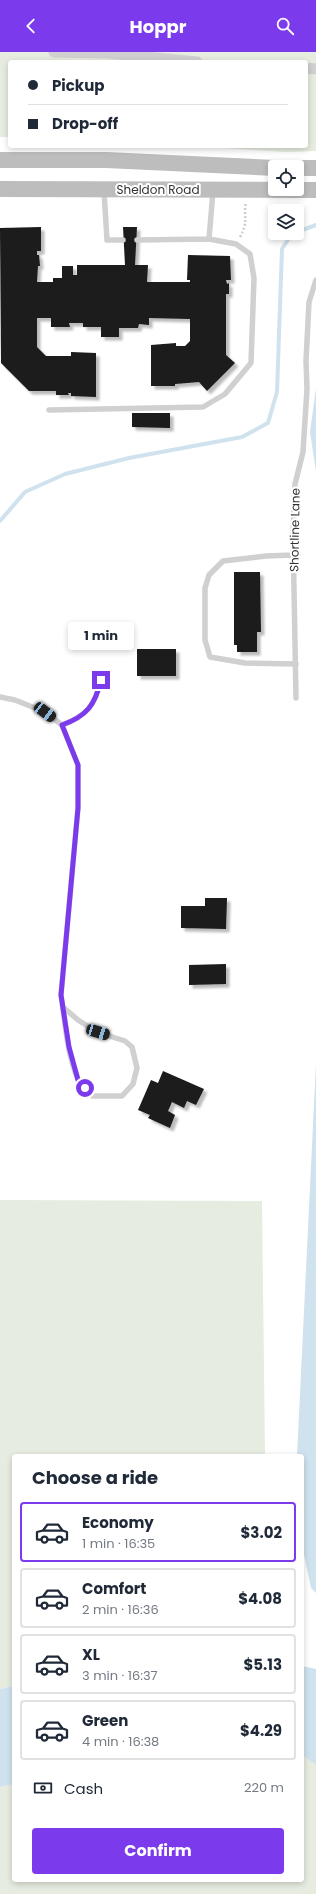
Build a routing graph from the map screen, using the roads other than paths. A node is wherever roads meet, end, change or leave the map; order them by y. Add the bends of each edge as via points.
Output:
1 (54, 52) edge
2 (177, 60) edge
3 (0, 160) edge
4 (268, 168) edge
5 (304, 168) edge
6 (316, 168) edge
7 (0, 189) edge
8 (104, 190) junction
9 (213, 190) junction
10 (316, 190) edge
11 (209, 239) junction
12 (123, 240) dead end
13 (137, 240) dead end
14 (316, 280) edge
15 (49, 410) dead end
16 (293, 555) junction
17 (296, 664) junction
18 (101, 680) dead end
19 (0, 698) edge
20 (296, 698) dead end
21 (62, 725) junction
22 (63, 1007) junction

1 - 2 street via 108,53
3 - 4 main road via 106,160
5 - 6 main road
7 - 8 main road, Sheldon Road
8 - 9 main road, Sheldon Road
8 - 12 lane via 107,240
9 - 10 main road, Sheldon Road
9 - 11 lane
11 - 13 lane
11 - 15 lane via 236,244 250,254 254,278 252,364 225,394 203,407
14 - 16 lane, Shortline Lane via 309,302 305,421 303,452 295,484
16 - 17 lane, Shortline Lane
16 - 17 lane via 223,561 209,575 205,588 205,640 210,657 245,663
17 - 20 lane, Shortline Lane
18 - 21 lane via 97,696 90,708
19 - 21 lane via 15,700 45,712
21 - 22 lane via 78,765 78,801 61,995
22 - 22 lane via 98,1032 125,1041 132,1047 137,1068 133,1084 122,1096 92,1096 78,1080 69,1047

